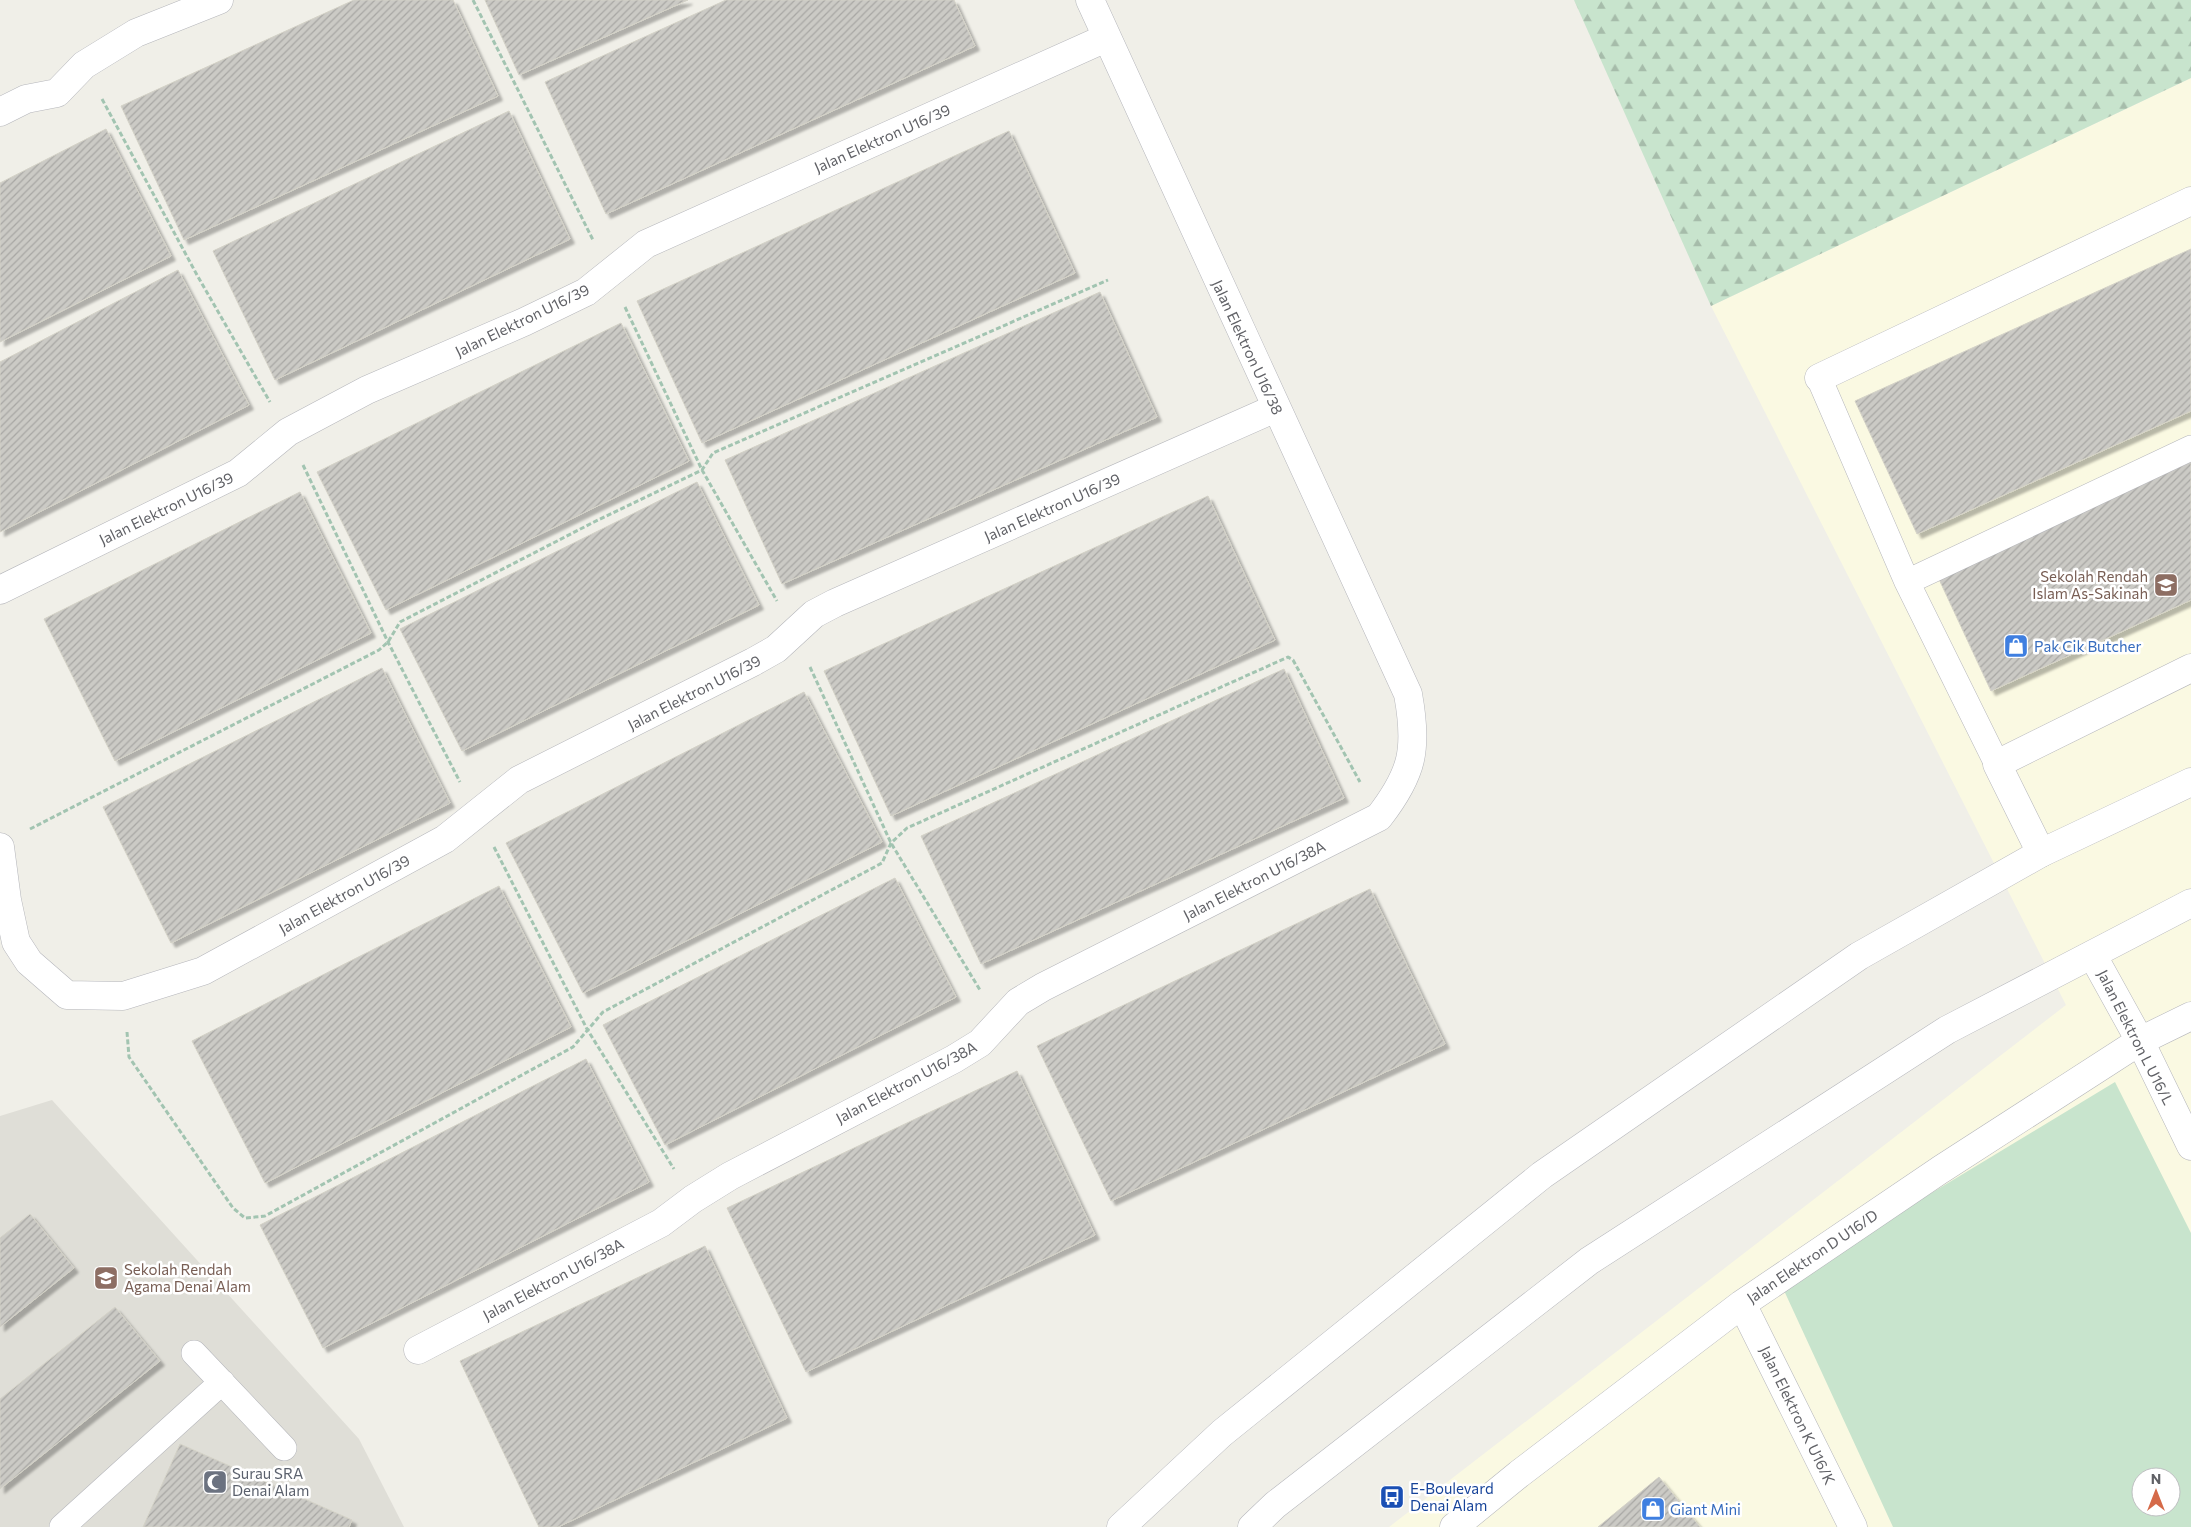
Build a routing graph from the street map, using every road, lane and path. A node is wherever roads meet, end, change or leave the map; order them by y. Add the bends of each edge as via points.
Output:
1 (219, 0) edge
2 (473, 0) edge
3 (1090, 0) edge
4 (1106, 38) junction
5 (84, 65) junction
6 (0, 112) edge
7 (2191, 201) edge
8 (610, 273) junction
9 (1108, 280) dead end
10 (1819, 378) joint
11 (1276, 408) junction
12 (288, 432) junction
13 (2191, 448) edge
14 (702, 470) junction
15 (1907, 582) junction
16 (0, 590) edge
17 (794, 631) junction
18 (388, 642) junction
19 (2191, 668) edge
20 (1408, 694) joint
21 (1997, 764) junction
22 (2191, 782) edge
23 (477, 815) junction
24 (1379, 817) junction
25 (26, 830) dead end
26 (891, 844) junction
27 (0, 847) edge
28 (2041, 853) junction
29 (2191, 903) edge
30 (2093, 956) junction
31 (123, 996) junction
32 (2191, 1016) edge
33 (1000, 1023) junction
34 (587, 1029) junction
35 (2140, 1041) junction
36 (2191, 1146) edge
37 (692, 1199) junction
38 (1742, 1304) junction
39 (418, 1350) dead end
40 (194, 1353) dead end
41 (222, 1382) junction
42 (284, 1448) dead end
43 (62, 1527) edge
44 (1121, 1527) edge
45 (1252, 1527) edge
46 (1454, 1527) edge
47 (1853, 1527) edge

1 - 5 street via 136,33
2 - 8 path
3 - 4 street, Jalan Elektron U16/38
4 - 8 street, Jalan Elektron U16/39 via 646,244
4 - 11 street, Jalan Elektron U16/38
5 - 6 street via 57,93 26,98
5 - 12 path via 197,275
7 - 10 street
8 - 12 street, Jalan Elektron U16/39 via 586,292 367,390
8 - 14 path
9 - 14 path via 714,453
10 - 15 lane
11 - 17 street, Jalan Elektron U16/39 via 835,603 814,614
11 - 20 street, Jalan Elektron U16/38
12 - 16 street, Jalan Elektron U16/39 via 238,473
12 - 18 path
13 - 15 lane
14 - 17 path
14 - 18 path via 400,622
15 - 21 lane
17 - 23 street, Jalan Elektron U16/39 via 776,649 519,780
17 - 26 path
18 - 23 path
18 - 25 path via 379,650
19 - 21 street
20 - 24 street, Jalan Elektron U16/38A via 1413,726 1409,766 1400,791
21 - 28 street
22 - 28 street
23 - 31 street, Jalan Elektron U16/39 via 446,839 203,970
23 - 34 path
24 - 26 path via 1293,660 1288,657 908,828
24 - 33 street, Jalan Elektron U16/38A via 1043,986 1018,1002
26 - 33 path
26 - 34 path via 882,863 603,1012
27 - 31 street, Jalan Elektron U16/39 via 16,942 29,962 67,995
28 - 44 street via 1859,956 1542,1175 1222,1433
29 - 30 street
30 - 35 street, Jalan Elektron L U16/L
30 - 45 street via 1947,1030 1589,1261 1275,1505
31 - 34 path via 129,1057 233,1208 245,1218 265,1216 564,1052
32 - 35 street, Jalan Elektron D U16/D
33 - 37 street, Jalan Elektron U16/38A via 980,1044 954,1059
34 - 37 path
35 - 36 street, Jalan Elektron L U16/L
35 - 38 street, Jalan Elektron D U16/D via 1940,1170
37 - 39 street, Jalan Elektron U16/38A via 661,1223
38 - 46 street, Jalan Elektron D U16/D
38 - 47 street, Jalan Elektron K U16/K
40 - 41 lane
41 - 42 lane
41 - 43 lane

